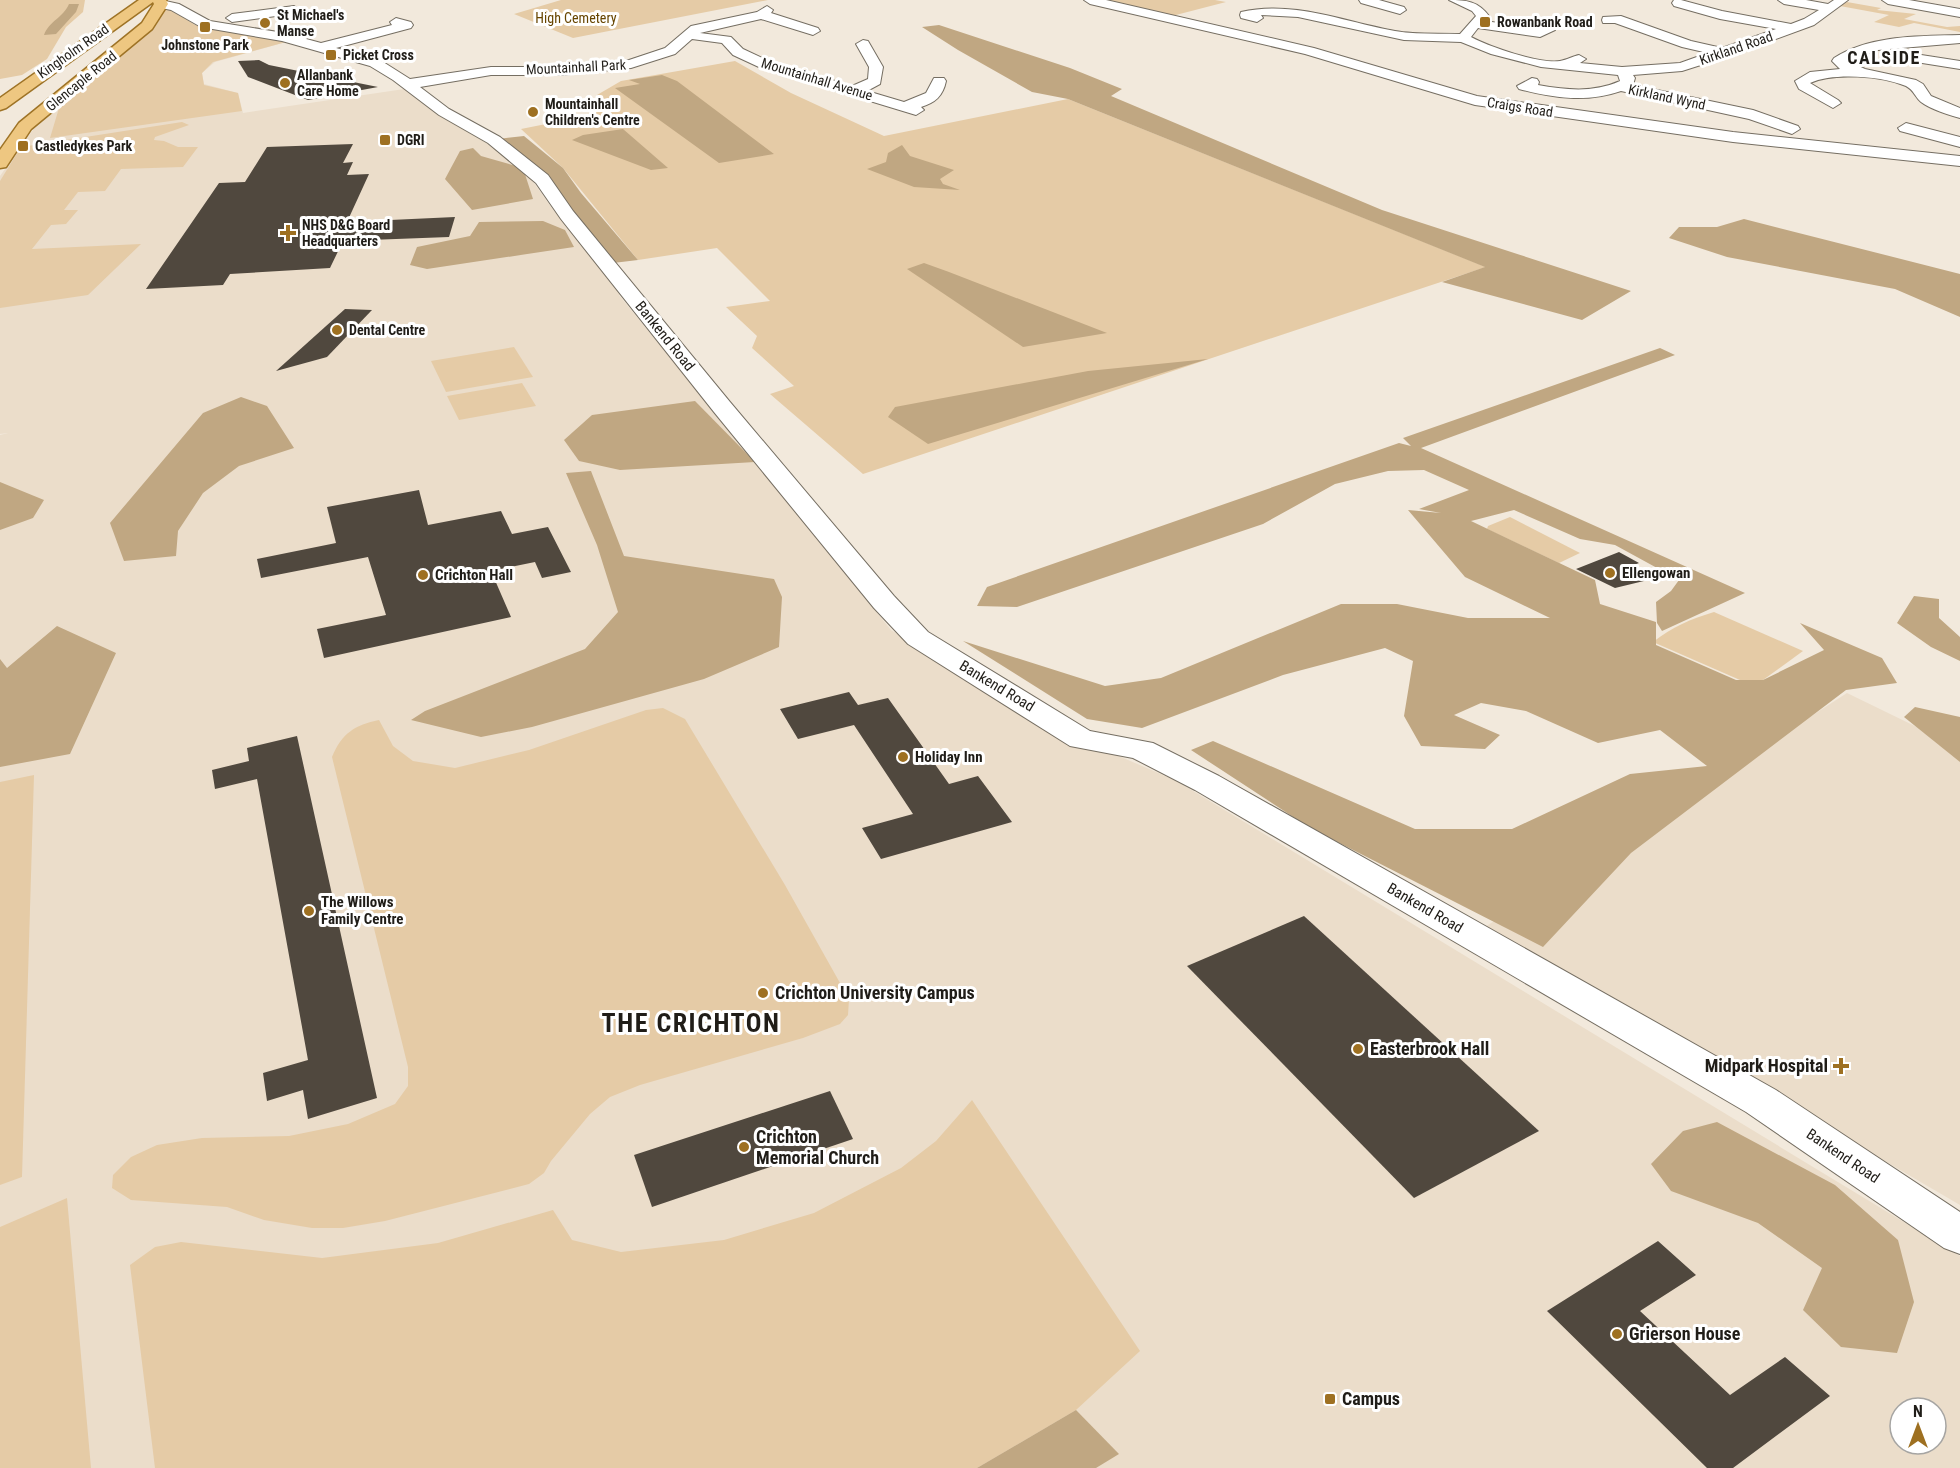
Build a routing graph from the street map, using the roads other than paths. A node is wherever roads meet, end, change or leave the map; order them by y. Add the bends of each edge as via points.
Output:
1 (1090, 0) edge
2 (1365, 0) edge
3 (1455, 0) edge
4 (1784, 0) edge
5 (1842, 0) edge
6 (1888, 0) edge
7 (1678, 3) dead end
8 (172, 6) edge
9 (1830, 8) junction
10 (294, 10) dead end
11 (1400, 10) dead end
12 (1960, 13) edge
13 (1257, 18) dead end
14 (1617, 19) dead end
15 (396, 22) dead end
16 (1477, 24) junction
17 (1365, 28) junction
18 (1794, 28) junction
19 (1548, 30) dead end
20 (815, 31) dead end
21 (687, 35) junction
22 (1464, 38) junction
23 (1337, 39) dead end
24 (1960, 39) edge
25 (863, 44) dead end
26 (321, 47) junction
27 (1869, 49) junction
28 (1724, 53) junction
29 (581, 55) dead end
30 (1603, 57) dead end
31 (1960, 65) edge
32 (1560, 66) junction
33 (602, 67) junction
34 (1860, 72) junction
35 (1622, 79) junction
36 (939, 81) dead end
37 (408, 84) junction
38 (1523, 86) dead end
39 (1918, 87) junction
40 (1940, 88) dead end
41 (854, 91) junction
42 (1808, 100) dead end
43 (0, 105) edge
44 (1712, 106) junction
45 (1960, 112) edge
46 (1693, 115) dead end
47 (1792, 129) dead end
48 (1910, 131) dead end
49 (1960, 141) edge
50 (1960, 161) edge
51 (0, 163) edge
52 (1960, 1235) edge

1 - 50 street, Craigs Road via 1309,51 1475,100 1721,136
2 - 11 street
3 - 16 street via 1481,12 1483,16
4 - 9 street
5 - 9 street, Kirkland Road
6 - 12 street
7 - 18 street
8 - 10 street
8 - 26 street, Bankend Road
8 - 43 main road, Kingholm Road
8 - 51 main road, Glencaple Road via 25,126
9 - 18 street, Kirkland Road
13 - 17 street via 1246,15 1267,10 1290,12
14 - 28 street
15 - 26 street via 406,25
16 - 19 street via 1540,33
16 - 22 street
17 - 22 street via 1408,36
17 - 23 street
18 - 28 street, Kirkland Road
20 - 21 street, Mountainhall Park via 798,29 764,13 696,29
21 - 33 street, Mountainhall Park via 670,51 631,64
21 - 41 street, Mountainhall Avenue via 726,40 738,52 766,65
22 - 32 street via 1488,49
24 - 27 street via 1894,43
25 - 41 street via 876,67 875,81
26 - 37 street, Bankend Road via 375,63
27 - 31 street
27 - 34 street via 1839,61
28 - 35 street, Kirkland Road
29 - 33 street
30 - 32 street via 1584,54
32 - 35 street, Kirkland Road
33 - 37 street, Mountainhall Park via 529,76 470,73
34 - 39 street via 1900,79
34 - 42 street via 1815,75 1802,81 1830,102
35 - 38 street, Kirkland Road via 1598,95 1579,96
35 - 44 street, Kirkland Wynd
36 - 41 street, Mountainhall Avenue via 934,96 910,108
37 - 52 street, Bankend Road via 444,112 494,140 542,180 722,407 918,638 1081,740 1142,750 1238,801 1761,1101
39 - 40 street
39 - 45 street via 1926,99
44 - 46 street, Kirkland Wynd
44 - 47 street, Kirkland Wynd
48 - 49 street

